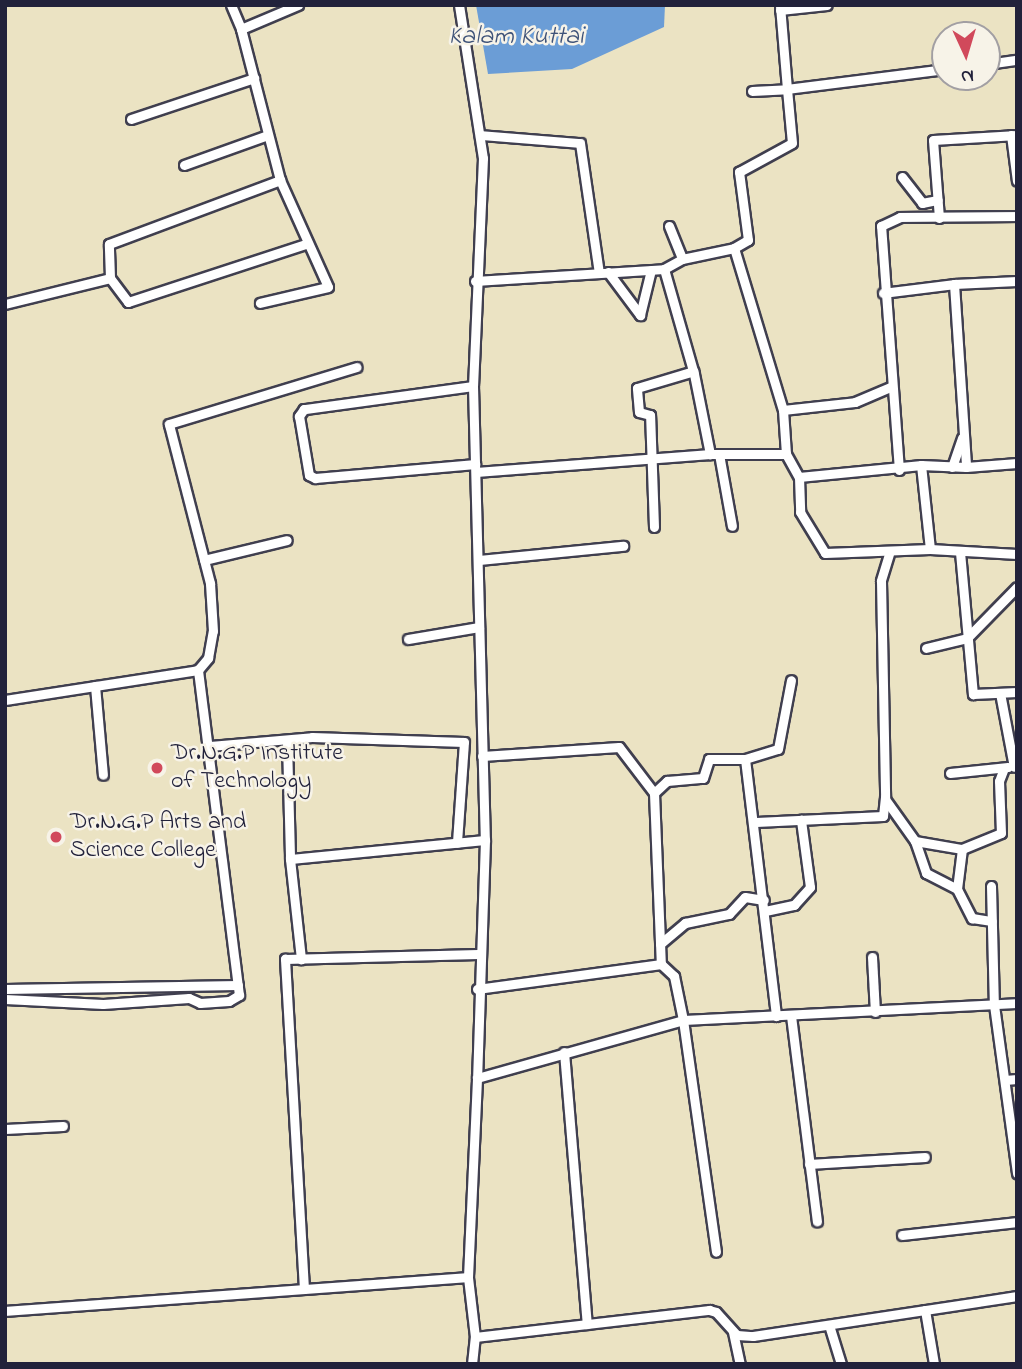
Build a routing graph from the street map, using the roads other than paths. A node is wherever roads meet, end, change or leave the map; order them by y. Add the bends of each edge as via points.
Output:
1 (230, 5) edge
2 (298, 5) edge
3 (459, 5) edge
4 (827, 5) edge
5 (780, 8) edge
6 (241, 29) junction
7 (931, 71) edge
8 (254, 78) junction
9 (787, 89) junction
10 (752, 91) dead end
11 (131, 119) dead end
12 (268, 135) junction
13 (480, 135) junction
14 (1014, 135) edge
15 (184, 165) dead end
16 (902, 177) dead end
17 (280, 180) junction
18 (1017, 181) edge
19 (938, 200) junction
20 (1017, 216) edge
21 (939, 218) junction
22 (670, 226) dead end
23 (305, 244) junction
24 (734, 248) junction
25 (682, 259) junction
26 (664, 269) junction
27 (651, 270) junction
28 (604, 273) junction
29 (110, 278) junction
30 (475, 281) junction
31 (1017, 281) edge
32 (954, 284) junction
33 (883, 293) junction
34 (260, 303) dead end
35 (5, 304) edge
36 (357, 367) dead end
37 (694, 372) junction
38 (473, 386) junction
39 (890, 387) junction
40 (783, 410) junction
41 (964, 434) junction
42 (715, 454) junction
43 (786, 454) junction
44 (652, 458) junction
45 (1017, 463) edge
46 (921, 465) junction
47 (952, 467) junction
48 (966, 467) junction
49 (476, 468) junction
50 (899, 470) junction
51 (799, 477) junction
52 (732, 526) dead end
53 (654, 527) dead end
54 (287, 540) dead end
55 (623, 546) dead end
56 (930, 549) junction
57 (960, 552) junction
58 (889, 554) junction
59 (1017, 554) edge
60 (479, 560) junction
61 (204, 561) junction
62 (1017, 587) edge
63 (480, 627) junction
64 (967, 638) junction
65 (408, 639) dead end
66 (926, 648) dead end
67 (198, 670) junction
68 (790, 680) dead end
69 (95, 686) junction
70 (1000, 692) junction
71 (1017, 692) edge
72 (5, 700) edge
73 (287, 742) junction
74 (210, 746) junction
75 (482, 757) junction
76 (745, 759) junction
77 (1016, 767) edge
78 (1004, 768) junction
79 (950, 773) dead end
80 (103, 775) dead end
81 (654, 793) junction
82 (885, 795) junction
83 (801, 820) junction
84 (756, 822) junction
85 (485, 841) junction
86 (915, 841) junction
87 (457, 843) junction
88 (962, 849) junction
89 (290, 859) junction
90 (990, 886) dead end
91 (957, 889) junction
92 (764, 900) junction
93 (765, 911) junction
94 (992, 921) junction
95 (660, 944) junction
96 (478, 954) junction
97 (872, 957) dead end
98 (301, 959) junction
99 (661, 964) junction
100 (238, 985) junction
101 (5, 989) edge
102 (477, 989) junction
103 (5, 999) edge
104 (1017, 1003) edge
105 (994, 1005) junction
106 (874, 1012) junction
107 (776, 1016) junction
108 (792, 1016) junction
109 (683, 1020) junction
110 (564, 1052) junction
111 (477, 1077) junction
112 (1017, 1079) edge
113 (1005, 1080) junction
114 (63, 1126) dead end
115 (5, 1129) edge
116 (925, 1157) dead end
117 (809, 1164) junction
118 (1017, 1173) edge
119 (817, 1221) dead end
120 (1017, 1222) edge
121 (902, 1235) dead end
122 (716, 1252) dead end
123 (468, 1277) junction
124 (304, 1289) junction
125 (1017, 1296) edge
126 (925, 1310) junction
127 (5, 1311) edge
128 (587, 1324) junction
129 (829, 1325) junction
130 (733, 1332) junction
131 (475, 1337) junction
132 (472, 1364) edge
133 (740, 1364) edge
134 (841, 1364) edge
135 (934, 1364) edge

1 - 6 street
2 - 6 street
3 - 13 street
4 - 5 street
5 - 9 street
6 - 8 street
7 - 9 street
8 - 11 street
8 - 12 street
9 - 10 street
9 - 24 street via 792,143 739,172 748,240
12 - 15 street
12 - 17 street
13 - 28 street via 580,143
13 - 30 street
14 - 18 street
14 - 19 street via 933,141
16 - 19 street via 922,203
17 - 23 street
17 - 29 street via 108,244
19 - 21 street
20 - 21 street
21 - 33 street via 900,217 881,226
22 - 25 street
23 - 29 street via 128,302
23 - 34 street via 328,286
24 - 25 street
24 - 40 street
25 - 26 street
26 - 27 street
26 - 37 street
27 - 28 street
27 - 28 street via 640,315
28 - 30 street
29 - 35 street
30 - 38 street
31 - 32 street
32 - 33 street
32 - 41 street
33 - 39 street
36 - 61 street via 169,424
37 - 42 street
37 - 44 street via 637,388 639,412 650,415
38 - 49 street
38 - 49 street via 304,409 299,416 309,475 315,478
39 - 40 street via 855,402
39 - 50 street
40 - 43 street
41 - 47 street
41 - 48 street
42 - 43 street
42 - 44 street
42 - 52 street
43 - 51 street
44 - 49 street
44 - 53 street
45 - 48 street
46 - 47 street
46 - 50 street
46 - 56 street
47 - 48 street
49 - 60 street
50 - 51 street
51 - 58 street via 800,512 825,553
54 - 61 street
55 - 60 street
56 - 57 street
56 - 58 street
57 - 59 street
57 - 64 street
58 - 82 street via 881,581
60 - 63 street
61 - 67 street via 213,631 208,658
62 - 64 street
63 - 65 street
63 - 75 street
64 - 66 street
64 - 70 street via 972,694
67 - 69 street
67 - 74 street
68 - 76 street via 778,749
69 - 72 street
69 - 80 street
70 - 71 street
70 - 77 street
73 - 74 street
73 - 87 street via 312,737 464,741
73 - 89 street
74 - 100 street
75 - 81 street via 620,747
75 - 85 street
76 - 81 street via 709,758 703,778 667,780
76 - 84 street
77 - 78 street
78 - 79 street
78 - 88 street via 999,781 1001,834
81 - 95 street
82 - 83 street via 883,816
82 - 86 street
83 - 84 street
83 - 93 street via 810,887 794,905
84 - 92 street
85 - 87 street
85 - 96 street
86 - 88 street
86 - 91 street via 926,873
87 - 89 street
88 - 91 street
89 - 98 street
90 - 94 street
91 - 94 street via 972,918
92 - 93 street
92 - 95 street via 745,897 729,914 685,923
93 - 107 street
94 - 105 street
95 - 99 street
96 - 98 street
96 - 102 street
97 - 106 street
98 - 124 street via 285,959
99 - 102 street
99 - 109 street via 674,976
100 - 101 street
100 - 103 street via 239,995 229,1001 200,1003 189,998 103,1003
102 - 111 street
104 - 105 street
105 - 106 street
105 - 113 street
106 - 108 street
107 - 108 street
107 - 109 street
108 - 117 street
109 - 110 street
109 - 122 street
110 - 111 street
110 - 128 street
111 - 123 street
112 - 113 street
113 - 118 street
114 - 115 street
116 - 117 street
117 - 119 street
120 - 121 street
123 - 124 street
123 - 131 street
124 - 127 street
125 - 126 street
126 - 129 street
126 - 135 street
128 - 130 street via 709,1310
128 - 131 street
129 - 130 street via 753,1336
129 - 134 street
130 - 133 street
131 - 132 street

